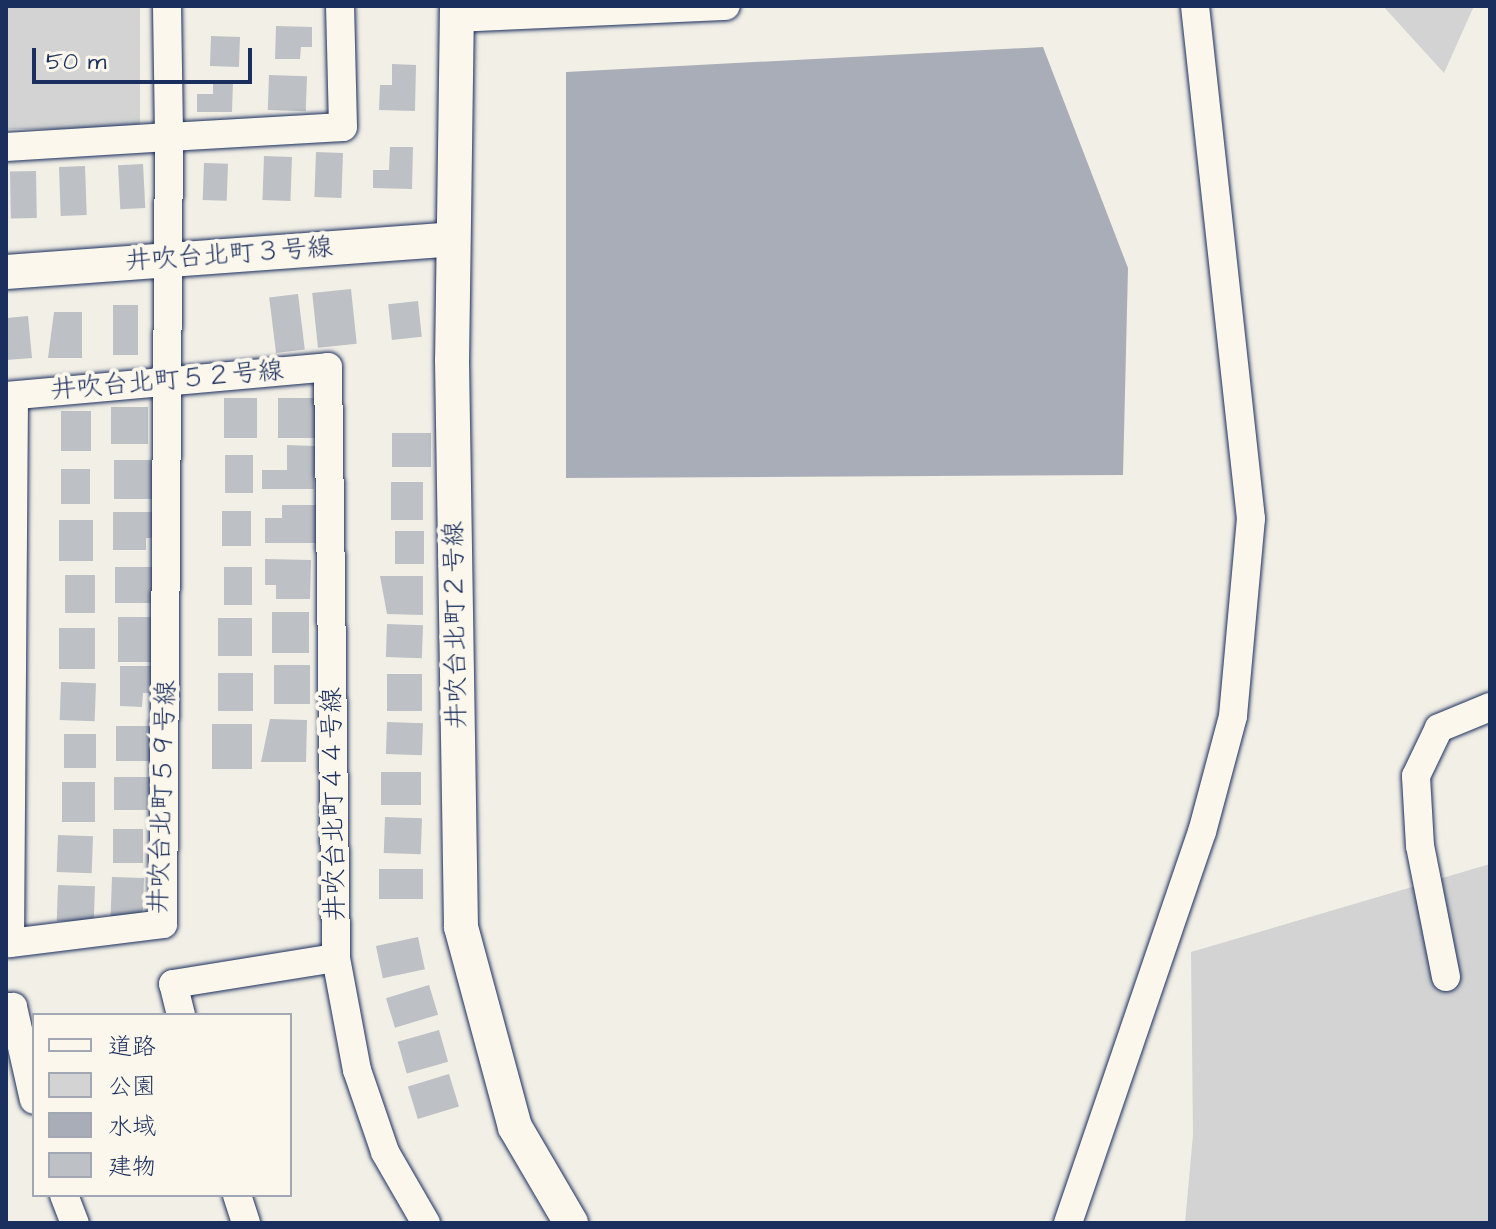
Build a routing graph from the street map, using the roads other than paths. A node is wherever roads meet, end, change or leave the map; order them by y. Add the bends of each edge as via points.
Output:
1 (167, 6) edge
2 (340, 6) edge
3 (726, 6) edge
4 (1195, 6) edge
5 (587, 9) edge
6 (457, 12) edge
7 (169, 137) junction
8 (6, 147) edge
9 (453, 239) junction
10 (169, 260) junction
11 (6, 272) edge
12 (328, 367) joint
13 (172, 376) junction
14 (10, 396) edge
15 (1490, 707) edge
16 (336, 958) junction
17 (1446, 977) dead end
18 (6, 1007) edge
19 (180, 1013) edge
20 (32, 1091) edge
21 (65, 1197) edge
22 (238, 1197) edge
23 (75, 1223) edge
24 (246, 1223) edge
25 (426, 1223) edge
26 (571, 1223) edge
27 (1068, 1223) edge

1 - 7 street, 井吹台北町５９号線
2 - 7 street via 343,127
3 - 5 street
4 - 27 street via 1251,519 1233,716 1202,832
5 - 6 street
6 - 9 street, 井吹台北町２号線
7 - 8 street
7 - 10 street, 井吹台北町５９号線
9 - 10 street, 井吹台北町３号線
9 - 26 street, 井吹台北町２号線 via 461,927 515,1127
10 - 11 street, 井吹台北町３号線
10 - 13 street, 井吹台北町５９号線
12 - 13 street, 井吹台北町５２号線
12 - 16 street, 井吹台北町４４号線
13 - 14 street, 井吹台北町５２号線
13 - 14 street, 井吹台北町５９号線 via 163,924 10,943
15 - 17 street via 1439,728 1416,776 1420,846
16 - 19 street via 173,984
16 - 25 street, 井吹台北町４４号線 via 357,1070 385,1152
18 - 20 street via 13,1007
21 - 23 street
22 - 24 street

